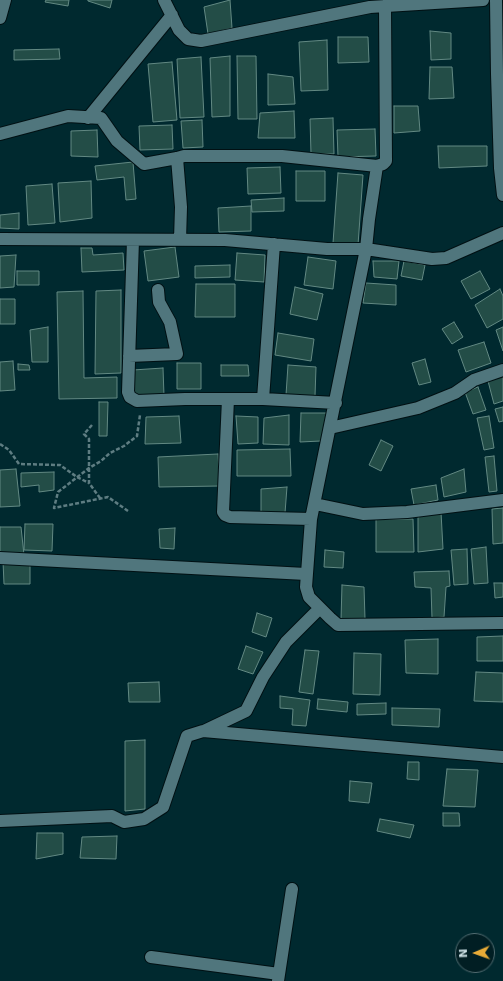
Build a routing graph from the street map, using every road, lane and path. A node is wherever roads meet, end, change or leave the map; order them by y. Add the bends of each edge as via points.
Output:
1 (5, 0) edge
2 (164, 0) edge
3 (470, 0) edge
4 (483, 0) edge
5 (496, 0) edge
6 (385, 6) junction
7 (172, 15) junction
8 (0, 18) edge
9 (88, 118) junction
10 (0, 134) edge
11 (178, 158) junction
12 (377, 166) junction
13 (503, 196) edge
14 (503, 233) edge
15 (0, 239) edge
16 (133, 240) junction
17 (180, 240) junction
18 (274, 244) junction
19 (366, 249) junction
20 (158, 290) dead end
21 (129, 356) junction
22 (503, 370) edge
23 (228, 399) junction
24 (263, 399) junction
25 (143, 400) junction
26 (336, 403) junction
27 (92, 425) dead end
28 (330, 428) junction
29 (0, 444) edge
30 (89, 468) junction
31 (77, 477) junction
32 (89, 483) junction
33 (100, 498) junction
34 (503, 500) edge
35 (315, 504) junction
36 (128, 511) dead end
37 (312, 519) junction
38 (0, 558) edge
39 (306, 574) junction
40 (320, 608) junction
41 (503, 623) edge
42 (203, 731) junction
43 (503, 757) edge
44 (0, 821) edge
45 (292, 889) dead end
46 (151, 957) dead end
47 (279, 978) edge

1 - 8 street
2 - 7 street
3 - 4 street
3 - 6 street
5 - 13 street
6 - 7 street via 201,41 188,39 179,30
6 - 12 street via 386,161
7 - 9 street
9 - 10 street via 68,116
9 - 11 street via 102,118 117,141 144,164
11 - 12 street via 282,156
11 - 17 street
12 - 19 street
14 - 19 street via 446,258 432,259
15 - 16 street
16 - 17 street
16 - 21 street
17 - 18 street
18 - 19 street via 327,249
18 - 24 street
19 - 26 street
20 - 21 street via 159,302 170,322 177,354
21 - 25 street via 128,392 130,397 138,401
22 - 28 street via 474,380 455,393 418,408
23 - 24 street
23 - 25 street
23 - 37 street via 223,512 225,516
24 - 26 street
25 - 30 path via 136,436
26 - 28 street
27 - 30 path via 84,434 89,439
28 - 35 street
29 - 31 path via 9,450 19,464 60,465
30 - 31 path
30 - 32 path
31 - 32 path
31 - 33 path via 58,492 54,508
32 - 33 path
33 - 36 path via 108,497
34 - 35 street via 407,512 363,514
35 - 37 street
37 - 39 street
38 - 39 street
39 - 40 street via 309,597
40 - 41 street via 338,625
40 - 42 street via 286,642 263,677 246,711
42 - 43 street
42 - 44 street via 187,736 164,807 144,819 124,822 112,816
45 - 47 street
46 - 47 street

